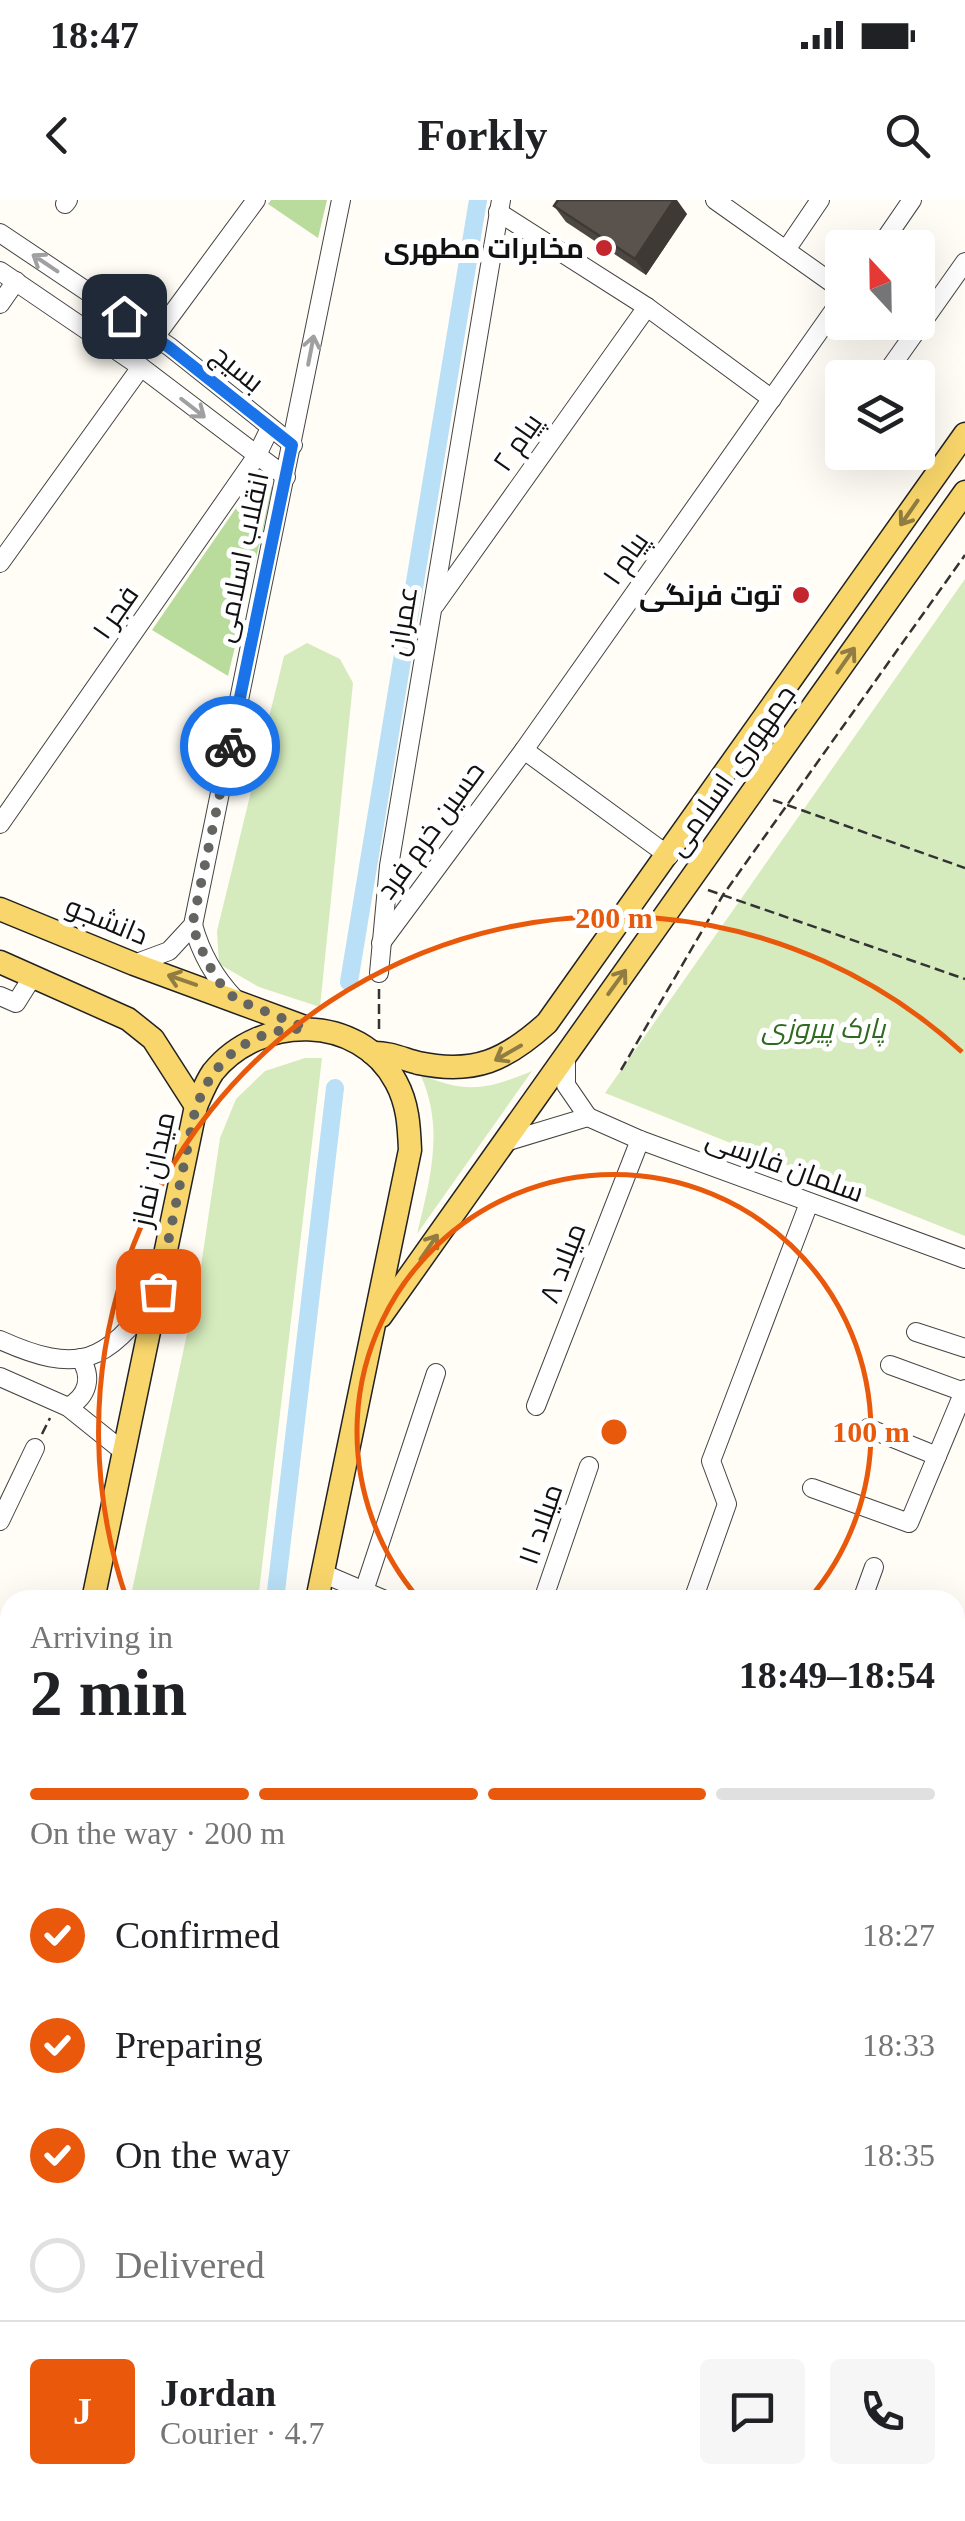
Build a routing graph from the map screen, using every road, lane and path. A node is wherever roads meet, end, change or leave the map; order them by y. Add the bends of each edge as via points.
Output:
1 (256, 200) edge
2 (341, 200) edge
3 (820, 200) edge
4 (912, 200) edge
5 (721, 202) edge
6 (500, 206) edge
7 (891, 230) edge
8 (0, 233) edge
9 (786, 250) junction
10 (965, 262) edge
11 (8, 276) edge
12 (825, 278) edge
13 (0, 304) edge
14 (647, 307) junction
15 (825, 323) edge
16 (154, 337) junction
17 (896, 360) edge
18 (141, 367) junction
19 (772, 399) junction
20 (270, 428) junction
21 (965, 434) edge
22 (292, 445) junction
23 (256, 458) junction
24 (286, 477) junction
25 (965, 492) edge
26 (965, 555) edge
27 (0, 564) edge
28 (432, 609) junction
29 (781, 696) junction
30 (807, 716) junction
31 (524, 750) junction
32 (752, 792) junction
33 (788, 805) junction
34 (0, 824) edge
35 (669, 856) junction
36 (965, 868) edge
37 (688, 884) junction
38 (722, 896) junction
39 (0, 909) edge
40 (192, 926) junction
41 (381, 943) junction
42 (0, 962) edge
43 (134, 964) junction
44 (379, 973) joint
45 (33, 976) junction
46 (965, 979) edge
47 (0, 996) edge
48 (235, 999) junction
49 (306, 1028) junction
50 (376, 1053) junction
51 (566, 1054) junction
52 (621, 1070) dead end
53 (196, 1106) junction
54 (588, 1117) junction
55 (640, 1140) junction
56 (501, 1143) junction
57 (809, 1203) junction
58 (965, 1259) edge
59 (158, 1291) junction
60 (374, 1328) junction
61 (916, 1332) dead end
62 (0, 1340) edge
63 (965, 1348) edge
64 (80, 1358) junction
65 (890, 1364) dead end
66 (436, 1372) dead end
67 (0, 1377) edge
68 (964, 1390) edge
69 (63, 1404) junction
70 (536, 1406) dead end
71 (868, 1428) dead end
72 (35, 1448) joint
73 (124, 1452) junction
74 (937, 1456) junction
75 (590, 1466) dead end
76 (812, 1488) dead end
77 (0, 1521) edge
78 (874, 1567) dead end
79 (96, 1590) edge
80 (321, 1590) edge
81 (364, 1590) edge
82 (547, 1590) edge
83 (697, 1590) edge
84 (866, 1590) edge

1 - 16 street
22 -> 2 street, انقلاب اسلامی
3 - 9 street
4 - 7 street
5 - 9 street
6 - 14 street
6 - 28 street, عمران
16 -> 8 street, بسیج
9 - 12 street
10 - 17 street
11 - 13 street
11 - 18 street
14 - 19 street
14 - 28 street, پیام ۲
15 - 19 street, پیام ۱
16 - 20 street, بسیج
18 -> 23 street
18 - 27 street
19 - 31 street, پیام ۱
20 - 22 street, بسیج
20 - 23 street, فجر ۱
21 -> 29 main road, جمهوری اسلامی
22 - 24 street, انقلاب اسلامی
23 - 24 street
23 - 34 street, فجر ۱
24 - 40 street, انقلاب اسلامی
30 -> 25 main road, جمهوری اسلامی
26 - 33 path
28 - 41 street, عمران
29 - 30 main road
29 - 35 main road, جمهوری اسلامی
30 - 32 main road, جمهوری اسلامی
31 - 35 street
31 - 41 street, حسین خرم فرد
32 - 33 path
32 - 37 main road, جمهوری اسلامی
33 - 36 path
33 - 38 path
35 -> 50 main road, جمهوری اسلامی via 547,1023 526,1042 499,1060 467,1068
37 - 38 path
51 -> 37 main road, جمهوری اسلامی
38 - 46 path
38 - 52 path
39 - 43 main road, دانشجو
40 - 43 street via 169,952
40 - 48 street via 207,962
41 - 44 street, عمران
42 - 45 main road
48 -> 43 main road, دانشجو
44 - 50 path
45 - 47 street via 16,1003
45 - 53 main road via 128,1018 153,1039
48 - 49 main road, دانشجو
49 - 50 main road, میدان نماز via 341,1034
49 - 53 main road, میدان نماز via 270,1032 237,1048 212,1074
50 - 60 main road, میدان نماز via 409,1114 410,1150
51 - 54 street via 566,1085
51 - 56 main road, جمهوری اسلامی
53 - 59 main road, میدان نماز
54 - 55 street, سلمان فارسی
54 - 56 street
55 - 57 street, سلمان فارسی
55 - 70 street, میلاد ۸
60 -> 56 main road, جمهوری اسلامی
57 - 58 street, سلمان فارسی
57 - 83 street via 711,1461 727,1504
59 - 64 street via 113,1344
59 - 73 main road, میدان نماز
60 - 80 main road, میدان نماز
61 - 63 street
62 - 64 street via 38,1358
64 - 69 street via 87,1386 76,1402
65 - 68 street
66 - 81 street
67 - 69 street
68 - 74 street
69 - 72 path
69 - 73 street
71 - 74 street
72 - 77 street
73 - 79 main road, میدان نماز
74 - 76 street via 909,1522
75 - 82 street, میلاد ۱۱
78 - 84 street

